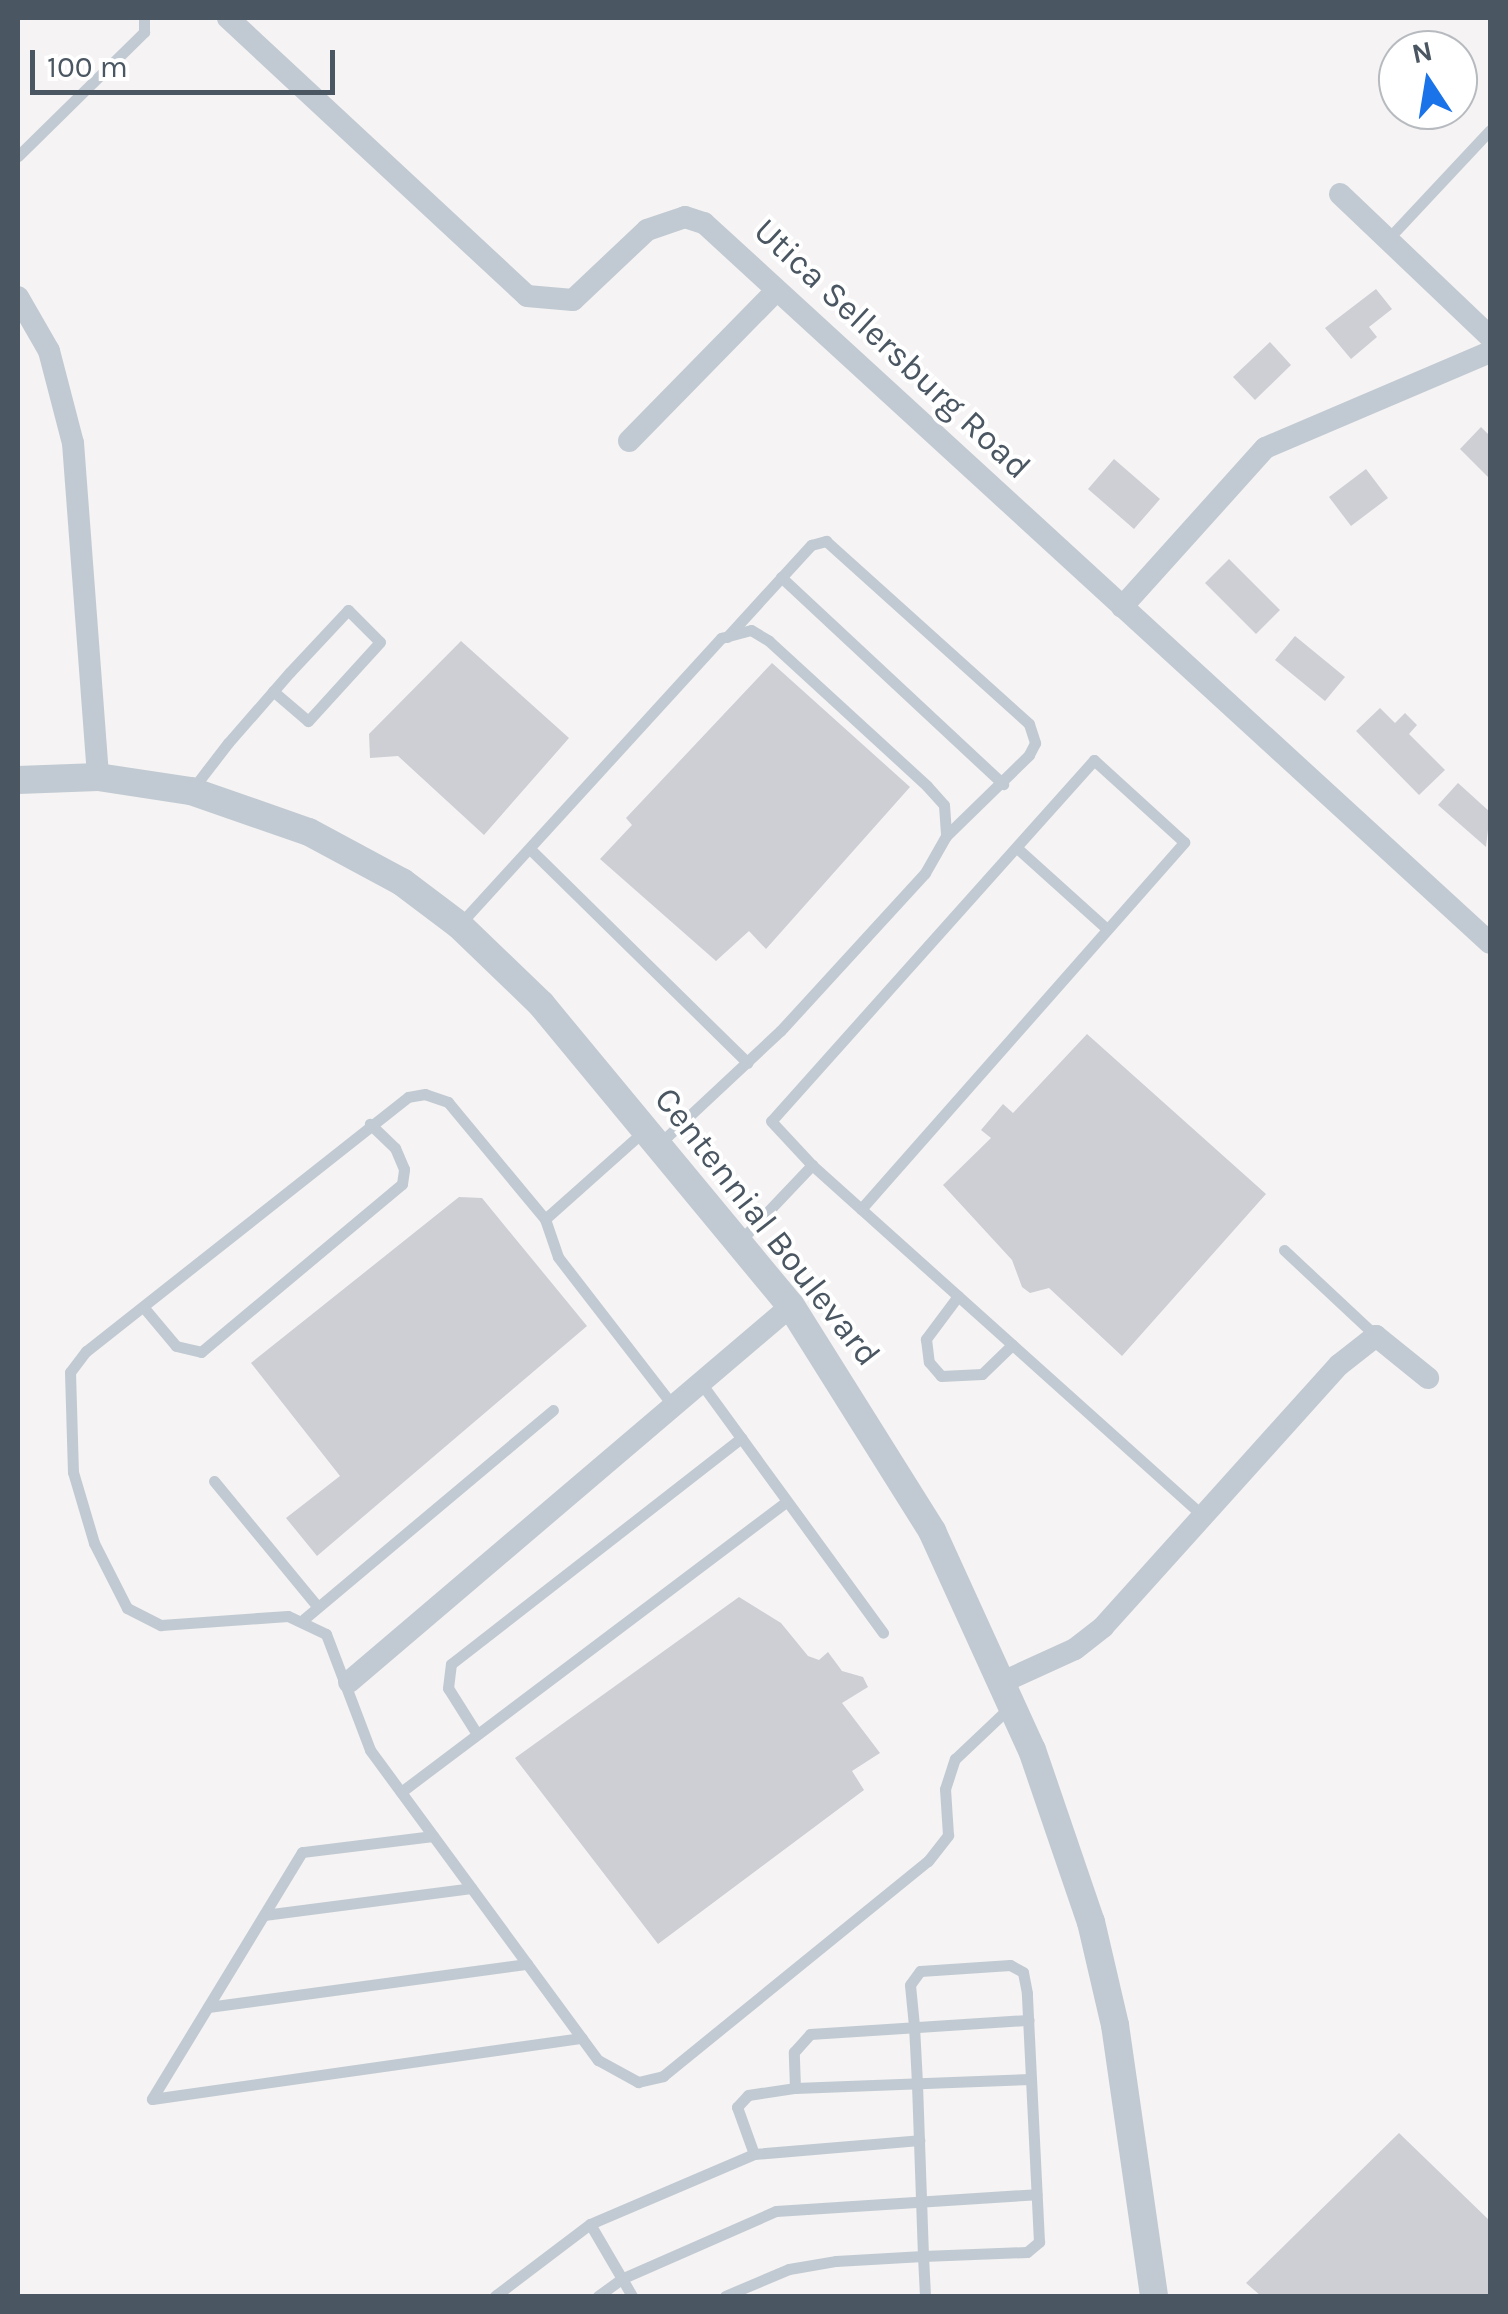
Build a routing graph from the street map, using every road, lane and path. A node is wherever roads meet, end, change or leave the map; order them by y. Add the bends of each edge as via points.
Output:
1 (144, 18) edge
2 (228, 18) edge
3 (1490, 130) edge
4 (18, 156) edge
5 (1340, 194) dead end
6 (1388, 238) junction
7 (776, 291) junction
8 (18, 297) edge
9 (1490, 337) edge
10 (1490, 352) edge
11 (629, 441) dead end
12 (781, 577) junction
13 (1122, 607) junction
14 (727, 636) junction
15 (274, 691) junction
16 (98, 777) junction
17 (18, 780) edge
18 (1003, 784) junction
19 (191, 791) junction
20 (946, 836) junction
21 (1018, 848) junction
22 (530, 849) junction
23 (459, 925) junction
24 (1108, 930) junction
25 (1490, 943) edge
26 (748, 1063) junction
27 (370, 1124) junction
28 (652, 1137) junction
29 (812, 1166) junction
30 (861, 1209) junction
31 (544, 1219) junction
32 (740, 1242) junction
33 (1284, 1250) dead end
34 (958, 1296) junction
35 (791, 1306) junction
36 (145, 1309) junction
37 (1376, 1336) junction
38 (1012, 1345) junction
39 (1428, 1378) dead end
40 (701, 1383) junction
41 (673, 1406) junction
42 (554, 1410) dead end
43 (742, 1438) junction
44 (214, 1481) dead end
45 (787, 1501) junction
46 (1203, 1516) junction
47 (318, 1607) junction
48 (304, 1618) junction
49 (883, 1633) dead end
50 (349, 1682) junction
51 (1009, 1692) junction
52 (477, 1734) junction
53 (401, 1792) junction
54 (433, 1836) junction
55 (472, 1888) junction
56 (264, 1915) junction
57 (527, 1964) junction
58 (208, 2007) junction
59 (1028, 2020) junction
60 (914, 2026) junction
61 (582, 2038) junction
62 (1031, 2079) junction
63 (917, 2084) junction
64 (796, 2088) junction
65 (919, 2140) junction
66 (754, 2154) junction
67 (1036, 2194) junction
68 (921, 2198) junction
69 (590, 2224) junction
70 (923, 2256) junction
71 (621, 2278) junction
72 (495, 2296) edge
73 (598, 2296) edge
74 (632, 2296) edge
75 (725, 2296) edge
76 (925, 2296) edge
77 (1154, 2296) edge

1 - 4 lane via 144,32
2 - 7 street, Utica Sellersburg Road via 527,296 574,300 647,230 686,217 704,223
3 - 6 lane
5 - 6 street
6 - 9 street
7 - 11 street
7 - 13 street, Utica Sellersburg Road
8 - 16 street via 49,351 74,443
10 - 13 street via 1265,448
12 - 14 lane
12 - 18 lane
12 - 18 lane via 810,545 826,541 1029,724 1035,742
13 - 25 street, Utica Sellersburg Road
14 - 20 lane via 751,630 769,641 866,724 944,805
14 - 22 lane
15 - 15 lane via 348,610 380,642 308,722
15 - 19 lane
16 - 17 street, Centennial Boulevard
16 - 19 street, Centennial Boulevard
18 - 20 lane
19 - 23 street, Centennial Boulevard via 259,810 355,854
20 - 26 lane via 882,924
21 - 24 lane
21 - 24 lane via 1094,760 1184,842
21 - 29 lane via 771,1121
22 - 23 lane
22 - 26 lane
23 - 28 street, Centennial Boulevard via 541,1004
24 - 30 lane
26 - 28 lane
27 - 31 lane via 408,1097 426,1094 448,1102
27 - 36 lane
27 - 36 lane via 395,1148 402,1184 201,1352 176,1346
28 - 31 lane
28 - 32 street, Centennial Boulevard
29 - 30 lane
29 - 32 lane
30 - 34 lane
31 - 41 lane via 558,1257
32 - 35 street, Centennial Boulevard
33 - 37 lane
34 - 38 lane
34 - 38 lane via 926,1339 928,1362 940,1376 982,1374
35 - 40 street
35 - 51 street, Centennial Boulevard via 898,1470
36 - 48 lane via 86,1351 70,1372 73,1472 94,1543 128,1608 161,1626
37 - 39 street
37 - 46 street via 1339,1365
38 - 46 lane
40 - 41 street
40 - 43 lane
41 - 50 street
42 - 47 lane
43 - 45 lane
43 - 52 lane via 451,1664 448,1688
44 - 47 lane
45 - 49 lane
45 - 52 lane
46 - 51 street via 1103,1627
47 - 48 lane
48 - 50 lane via 326,1634
50 - 53 lane via 370,1750
51 - 61 lane via 955,1759 945,1789 948,1836 928,1861 663,2076 638,2082 619,2076
51 - 77 street, Centennial Boulevard via 1091,1922 1116,2024
52 - 53 lane
53 - 54 lane
54 - 55 lane
54 - 56 lane via 302,1852
55 - 56 lane
55 - 57 lane
56 - 58 lane
57 - 58 lane
57 - 61 lane
58 - 61 lane via 152,2099
59 - 60 lane
59 - 60 lane via 1024,1972 1010,1965 920,1970 910,1985
59 - 62 lane
60 - 63 lane
60 - 64 lane via 810,2034 794,2052
62 - 63 lane
62 - 67 lane
63 - 64 lane
63 - 65 lane
64 - 66 lane via 748,2095 736,2108
65 - 66 lane
65 - 68 lane
66 - 69 lane
67 - 68 lane
67 - 70 lane via 1039,2242 1027,2252
68 - 70 lane
68 - 71 lane via 776,2210
69 - 71 lane
69 - 72 lane
70 - 75 lane via 789,2269
70 - 76 lane
71 - 73 lane
71 - 74 lane

